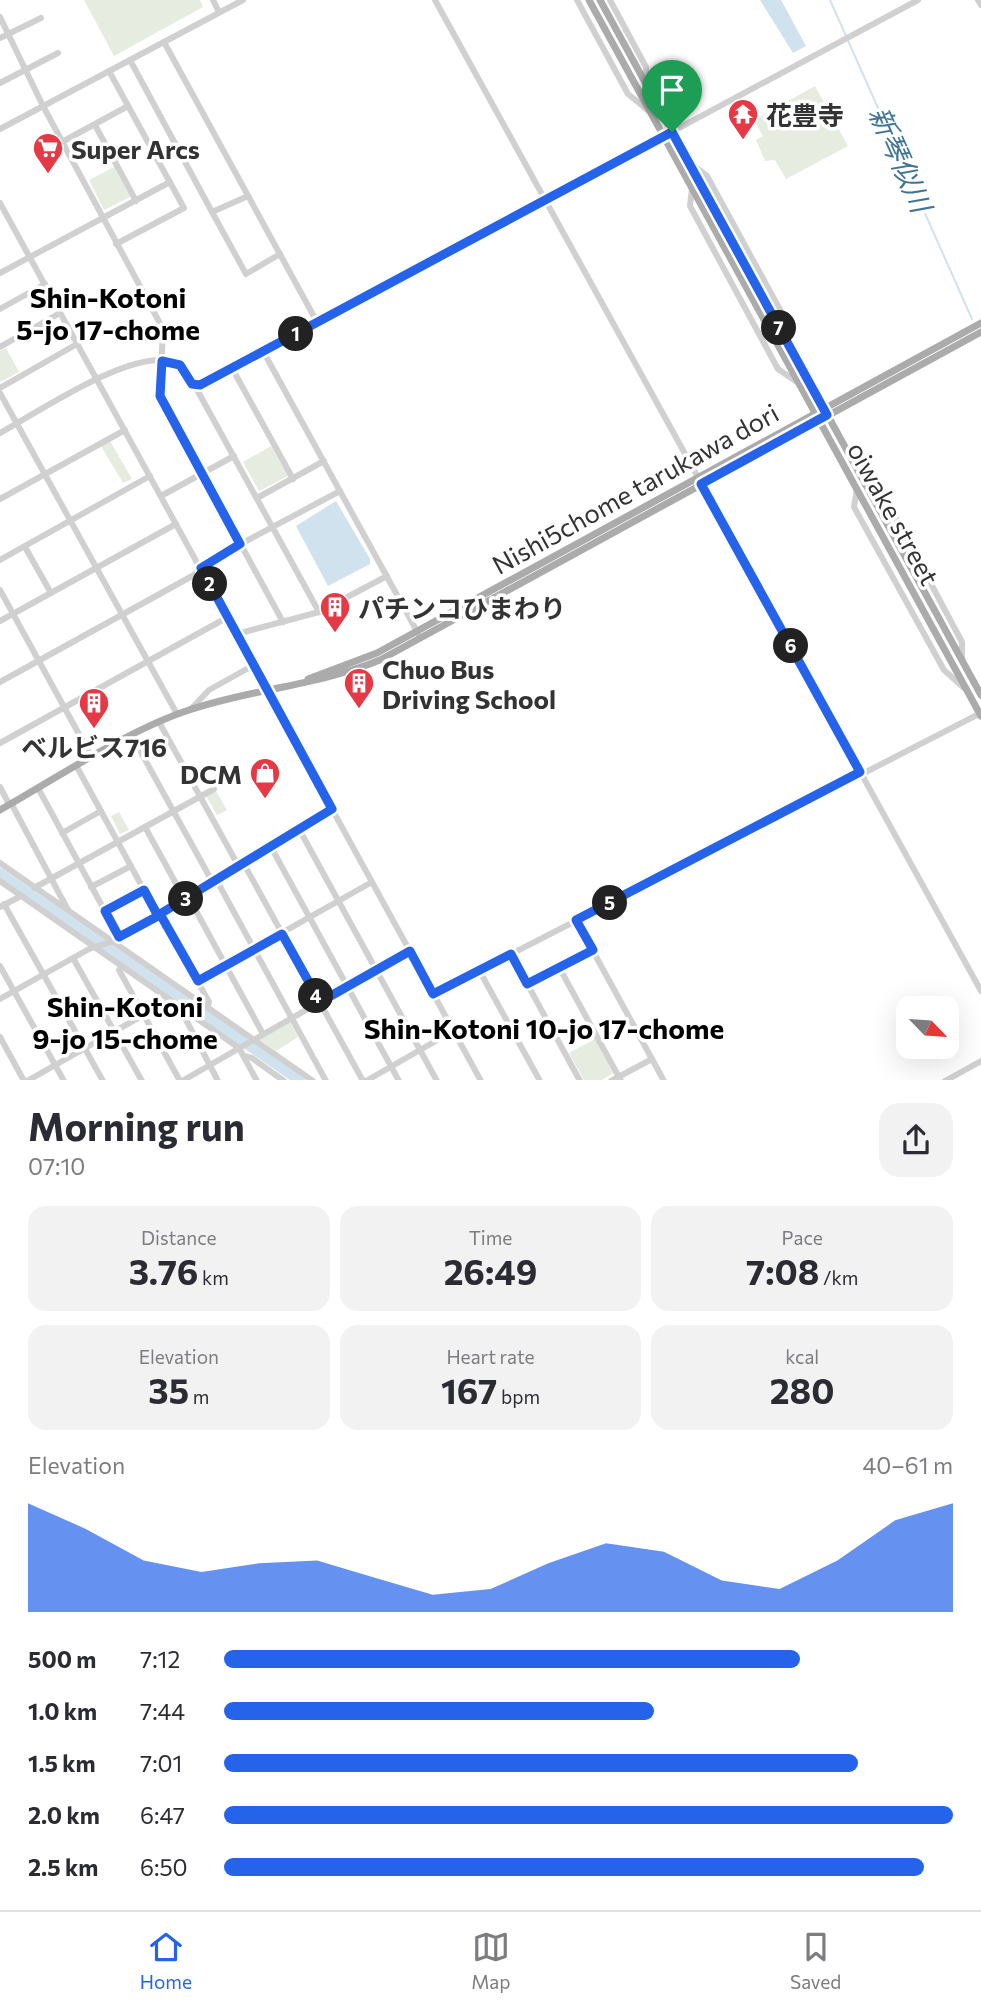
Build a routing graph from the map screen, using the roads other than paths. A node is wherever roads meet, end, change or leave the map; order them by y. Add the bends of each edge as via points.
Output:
1 (213, 0) edge
2 (243, 0) edge
3 (435, 0) edge
4 (577, 0) edge
5 (589, 0) edge
6 (600, 0) edge
7 (610, 0) edge
8 (918, 0) edge
9 (978, 0) edge
10 (981, 5) edge
11 (219, 12) junction
12 (0, 17) edge
13 (41, 18) dead end
14 (8, 34) junction
15 (0, 38) edge
16 (164, 42) junction
17 (58, 53) dead end
18 (130, 60) junction
19 (26, 70) junction
20 (109, 71) junction
21 (0, 83) edge
22 (646, 85) junction
23 (43, 106) junction
24 (128, 106) junction
25 (651, 114) junction
26 (95, 125) junction
27 (0, 129) edge
28 (672, 132) junction
29 (664, 138) junction
30 (62, 142) junction
31 (170, 182) junction
32 (248, 196) junction
33 (545, 200) junction
34 (136, 201) junction
35 (0, 203) edge
36 (212, 212) junction
37 (102, 218) junction
38 (116, 244) junction
39 (280, 254) junction
40 (30, 257) junction
41 (0, 273) edge
42 (44, 284) junction
43 (0, 309) edge
44 (60, 313) junction
45 (317, 322) junction
46 (981, 323) edge
47 (981, 332) edge
48 (78, 344) junction
49 (0, 347) edge
50 (263, 351) junction
51 (162, 361) junction
52 (232, 368) junction
53 (97, 379) junction
54 (195, 386) junction
55 (0, 390) edge
56 (825, 412) junction
57 (817, 416) junction
58 (17, 424) junction
59 (125, 430) junction
60 (0, 433) edge
61 (234, 456) junction
62 (324, 461) junction
63 (44, 474) junction
64 (203, 474) junction
65 (150, 477) junction
66 (293, 479) junction
67 (700, 481) junction
68 (340, 491) junction
69 (161, 496) junction
70 (257, 498) junction
71 (0, 499) edge
72 (70, 521) junction
73 (176, 524) junction
74 (271, 527) junction
75 (240, 544) junction
76 (25, 547) junction
77 (0, 560) edge
78 (96, 568) junction
79 (201, 568) junction
80 (387, 576) junction
81 (0, 590) edge
82 (51, 593) junction
83 (319, 612) junction
84 (13, 614) junction
85 (122, 614) junction
86 (228, 617) junction
87 (0, 621) edge
88 (284, 622) junction
89 (237, 634) junction
90 (419, 634) junction
91 (39, 660) junction
92 (148, 662) junction
93 (254, 665) junction
94 (0, 682) edge
95 (269, 690) junction
96 (981, 695) edge
97 (65, 708) junction
98 (191, 709) junction
99 (981, 714) edge
100 (177, 715) junction
101 (159, 722) junction
102 (132, 736) junction
103 (0, 743) edge
104 (92, 758) junction
105 (77, 767) junction
106 (860, 772) junction
107 (0, 787) edge
108 (38, 788) junction
109 (214, 789) dead end
110 (201, 797) junction
111 (10, 804) junction
112 (332, 809) junction
113 (0, 810) edge
114 (101, 811) junction
115 (174, 811) junction
116 (145, 827) junction
117 (299, 830) junction
118 (62, 833) junction
119 (118, 842) junction
120 (271, 847) junction
121 (0, 863) edge
122 (79, 864) junction
123 (242, 865) junction
124 (131, 866) junction
125 (51, 878) junction
126 (0, 881) edge
127 (215, 882) junction
128 (372, 882) junction
129 (92, 887) junction
130 (34, 888) junction
131 (144, 890) junction
132 (21, 895) junction
133 (187, 899) junction
134 (338, 901) junction
135 (2, 906) edge
136 (105, 911) junction
137 (70, 913) junction
138 (159, 915) junction
139 (311, 917) junction
140 (576, 920) junction
141 (282, 934) junction
142 (119, 937) junction
143 (110, 943) junction
144 (98, 948) junction
145 (254, 948) junction
146 (593, 950) junction
147 (410, 951) junction
148 (511, 954) junction
149 (73, 958) junction
150 (227, 965) junction
151 (0, 966) edge
152 (122, 966) junction
153 (559, 967) junction
154 (376, 970) junction
155 (480, 970) junction
156 (43, 975) junction
157 (198, 981) junction
158 (527, 984) junction
159 (348, 986) junction
160 (14, 991) junction
161 (981, 991) edge
162 (433, 994) junction
163 (0, 999) edge
164 (170, 1000) junction
165 (320, 1002) junction
166 (207, 1008) junction
167 (186, 1010) junction
168 (144, 1015) junction
169 (291, 1018) junction
170 (453, 1031) junction
171 (114, 1032) junction
172 (263, 1034) junction
173 (0, 1037) edge
174 (252, 1040) junction
175 (241, 1047) junction
176 (85, 1048) junction
177 (420, 1050) junction
178 (244, 1056) junction
179 (652, 1059) junction
180 (981, 1061) edge
181 (55, 1065) junction
182 (209, 1065) junction
183 (391, 1066) junction
184 (620, 1079) edge
185 (26, 1080) edge
186 (64, 1080) edge
187 (103, 1080) edge
188 (142, 1080) edge
189 (181, 1080) edge
190 (218, 1080) edge
191 (257, 1080) edge
192 (284, 1080) edge
193 (313, 1080) edge
194 (326, 1080) edge
195 (364, 1080) edge
196 (399, 1080) edge
197 (437, 1080) edge
198 (481, 1080) edge
199 (540, 1080) edge
200 (580, 1080) edge
201 (611, 1080) edge
202 (664, 1080) edge
203 (945, 1080) edge

1 - 11 street
2 - 11 street
3 - 33 street
4 - 25 street via 628,94
5 - 25 main road, oiwake street
6 - 22 main road
7 - 22 street via 646,67
8 - 28 street
9 - 10 street
11 - 16 street
12 - 14 street
13 - 14 street
14 - 15 street
14 - 19 street
16 - 18 street
16 - 32 street
17 - 19 street
18 - 20 street
18 - 36 street
19 - 21 street
19 - 23 street
20 - 23 street
20 - 24 street
22 - 28 main road
23 - 27 street
23 - 30 street
24 - 26 street
24 - 31 street
25 - 29 main road, oiwake street
26 - 30 street
26 - 34 street
28 - 29 street
28 - 56 main road
29 - 33 street
29 - 57 main road, oiwake street
30 - 37 street
31 - 34 street
31 - 38 street via 184,208
32 - 36 street
32 - 39 street
33 - 45 street
33 - 67 street
34 - 37 street
35 - 40 street
36 - 39 street via 246,274
37 - 38 street
37 - 40 street
38 - 51 street via 163,329
39 - 45 street
40 - 41 street
40 - 42 street
42 - 43 street
42 - 44 street
44 - 48 street
44 - 49 street
45 - 50 street
46 - 56 main road, Nishi5chome tarukawa dori
47 - 56 main road, Nishi5chome tarukawa dori
48 - 53 street
48 - 55 street
50 - 52 street
50 - 62 street
51 - 53 street via 126,366
51 - 54 street via 180,365
51 - 64 street via 160,396
52 - 54 street
52 - 66 street
53 - 58 street
53 - 59 street
54 - 61 street
55 - 58 street
56 - 57 main road, Nishi5chome tarukawa dori
56 - 96 main road
57 - 67 main road, Nishi5chome tarukawa dori
57 - 99 main road, oiwake street
58 - 60 street
58 - 63 street
59 - 63 street
59 - 65 street
61 - 64 street
61 - 70 street
62 - 66 street
62 - 68 street
63 - 71 street
63 - 72 street
64 - 69 street
64 - 75 street
65 - 69 street
65 - 72 street
66 - 70 street
67 - 90 main road, Nishi5chome tarukawa dori
67 - 106 street
68 - 74 street
68 - 80 street
69 - 73 street
70 - 74 street
72 - 76 street
72 - 78 street
73 - 78 street
73 - 79 street
74 - 75 street
74 - 83 street
75 - 79 street
75 - 88 street
76 - 77 street
76 - 82 street
78 - 82 street
78 - 85 street
79 - 85 street
79 - 86 street
80 - 83 street
80 - 90 street
81 - 84 street
82 - 84 street
83 - 88 street
84 - 87 street
84 - 91 street
85 - 91 street
85 - 92 street
86 - 89 street
86 - 92 street
88 - 89 street
89 - 93 street
90 - 95 main road, Nishi5chome tarukawa dori via 305,681
91 - 94 street
91 - 97 street
92 - 97 street
92 - 100 street
93 - 95 street
93 - 98 street via 209,690
95 - 98 main road, Nishi5chome tarukawa dori
95 - 112 street
97 - 103 street
97 - 104 street
98 - 100 main road, Nishi5chome tarukawa dori
99 - 106 street
100 - 101 main road, Nishi5chome tarukawa dori
101 - 102 main road, Nishi5chome tarukawa dori
101 - 110 street
102 - 104 main road, Nishi5chome tarukawa dori
102 - 115 street
104 - 105 main road, Nishi5chome tarukawa dori
105 - 108 main road, Nishi5chome tarukawa dori
105 - 114 street
106 - 140 street
106 - 161 street
107 - 111 street
108 - 111 main road, Nishi5chome tarukawa dori
108 - 118 street
109 - 110 street
110 - 115 street
110 - 123 street
111 - 113 main road, Nishi5chome tarukawa dori
111 - 125 street
112 - 117 street
112 - 128 street
114 - 118 street
114 - 119 street
115 - 116 street
115 - 127 street
116 - 119 street
116 - 133 street
117 - 120 street
117 - 134 street
118 - 122 street
119 - 122 street
119 - 124 street
120 - 123 street
120 - 139 street
121 - 130 street
122 - 125 street
122 - 129 street
123 - 127 street
123 - 141 street
124 - 129 street
124 - 131 street
125 - 130 street
125 - 137 street
126 - 132 street
127 - 133 street
127 - 145 street
128 - 134 street
128 - 147 street
129 - 136 street
130 - 137 street
131 - 136 street
131 - 138 street
132 - 135 street
132 - 144 street
133 - 138 street
133 - 150 street
134 - 139 street
134 - 154 street
135 - 156 street
136 - 142 street
137 - 143 street
138 - 142 street
138 - 157 street
139 - 141 street
139 - 159 street
140 - 146 street
140 - 148 street
141 - 145 street
141 - 165 street
142 - 143 street
143 - 144 street
143 - 166 street
144 - 149 street
144 - 152 street
145 - 150 street
145 - 169 street
146 - 153 street
146 - 179 street
147 - 154 street
147 - 162 street
148 - 155 street
148 - 158 street
149 - 156 street
149 - 171 street
150 - 157 street
150 - 172 street
151 - 160 street
152 - 164 street
152 - 168 street via 119,971
153 - 158 street
153 - 184 street
154 - 159 street
154 - 177 street
155 - 162 street
155 - 199 street
156 - 160 street
156 - 176 street
157 - 166 street via 209,1002
158 - 200 street
159 - 165 street
159 - 183 street
160 - 163 street
160 - 181 street
162 - 170 street
164 - 167 street
164 - 168 street
165 - 169 street
165 - 195 street
166 - 174 street
167 - 175 street
167 - 182 street via 183,1014
168 - 171 street
168 - 189 street
169 - 172 street
169 - 194 street
170 - 177 street
170 - 198 street
171 - 176 street
171 - 188 street
172 - 174 street
173 - 185 street
174 - 175 street
174 - 193 street
175 - 178 street
175 - 182 street
176 - 181 street
176 - 187 street
177 - 183 street
177 - 197 street
178 - 191 street
178 - 192 street
179 - 184 street
179 - 202 street
180 - 203 street
181 - 185 street
181 - 186 street
182 - 189 street
182 - 190 street
183 - 195 street
183 - 196 street
184 - 201 street

